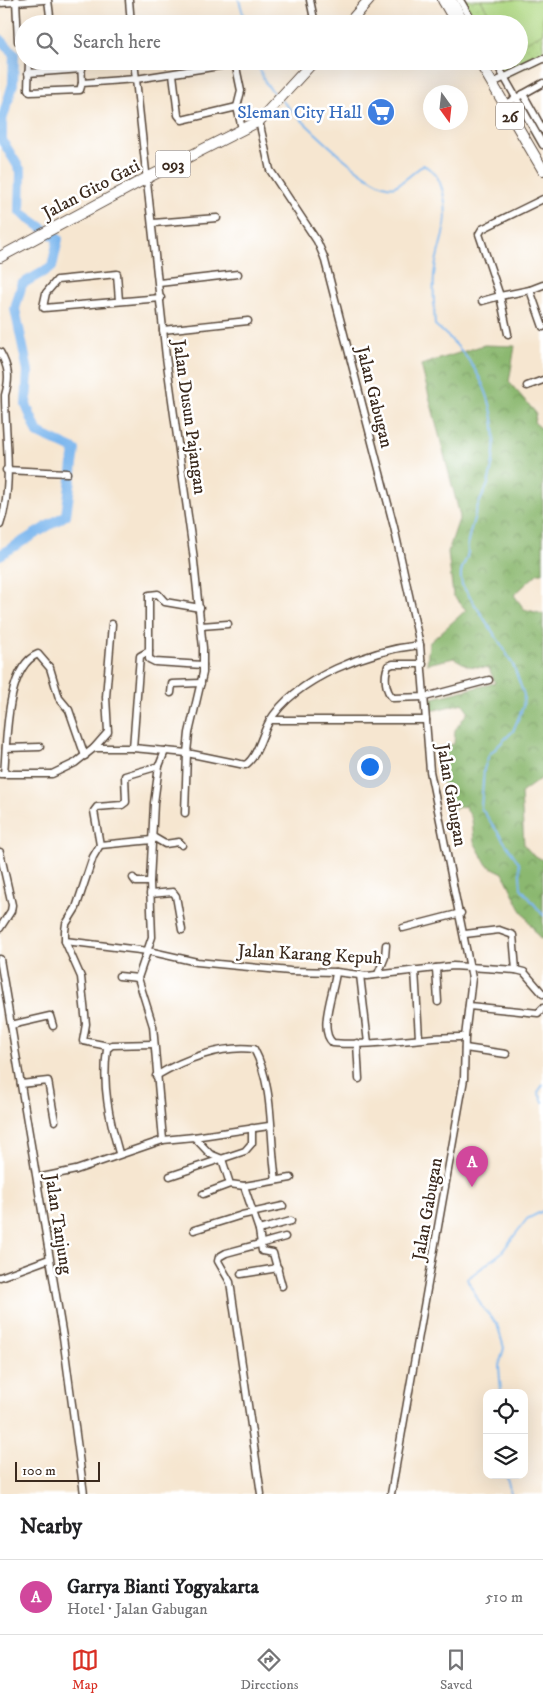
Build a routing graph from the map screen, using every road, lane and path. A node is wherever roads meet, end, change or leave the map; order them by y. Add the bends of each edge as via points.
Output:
1 (46, 0) edge
2 (129, 0) edge
3 (310, 0) edge
4 (369, 0) edge
5 (443, 0) edge
6 (452, 0) edge
7 (460, 0) edge
8 (16, 1) edge
9 (0, 4) edge
10 (17, 15) edge
11 (49, 15) edge
12 (130, 15) edge
13 (314, 15) edge
14 (356, 15) edge
15 (452, 15) edge
16 (460, 15) edge
17 (469, 15) edge
18 (543, 59) edge
19 (528, 66) edge
20 (68, 70) edge
21 (82, 70) edge
22 (135, 70) edge
23 (195, 70) edge
24 (236, 70) edge
25 (306, 70) edge
26 (484, 70) edge
27 (494, 70) edge
28 (498, 70) edge
29 (520, 70) edge
30 (28, 73) joint
31 (173, 74) junction
32 (136, 79) junction
33 (501, 79) junction
34 (82, 82) junction
35 (543, 83) edge
36 (523, 94) junction
37 (513, 100) junction
38 (237, 107) junction
39 (259, 121) junction
40 (242, 128) junction
41 (543, 130) edge
42 (543, 145) edge
43 (543, 157) edge
44 (543, 170) edge
45 (146, 178) junction
46 (543, 199) edge
47 (217, 218) dead end
48 (153, 223) junction
49 (0, 257) edge
50 (238, 274) dead end
51 (159, 283) junction
52 (543, 284) edge
53 (530, 290) junction
54 (500, 296) junction
55 (161, 298) junction
56 (482, 300) dead end
57 (119, 301) junction
58 (248, 321) dead end
59 (543, 327) edge
60 (163, 330) junction
61 (508, 334) dead end
62 (0, 352) edge
63 (543, 380) edge
64 (527, 386) dead end
65 (2, 395) edge
66 (6, 470) junction
67 (67, 473) dead end
68 (0, 525) edge
69 (200, 608) junction
70 (112, 624) dead end
71 (228, 624) dead end
72 (201, 626) junction
73 (420, 645) junction
74 (149, 652) junction
75 (423, 664) junction
76 (204, 665) junction
77 (489, 680) dead end
78 (201, 683) junction
79 (170, 693) dead end
80 (425, 697) junction
81 (270, 720) junction
82 (426, 720) junction
83 (40, 747) dead end
84 (6, 748) junction
85 (94, 748) junction
86 (133, 748) junction
87 (165, 751) junction
88 (187, 753) junction
89 (85, 756) junction
90 (159, 766) junction
91 (2, 774) edge
92 (185, 813) dead end
93 (152, 838) junction
94 (100, 845) junction
95 (182, 845) dead end
96 (0, 852) edge
97 (133, 878) dead end
98 (150, 882) junction
99 (150, 894) junction
100 (461, 913) junction
101 (0, 928) edge
102 (403, 928) dead end
103 (182, 930) dead end
104 (465, 934) junction
105 (65, 941) junction
106 (386, 945) dead end
107 (148, 951) junction
108 (0, 959) edge
109 (471, 967) junction
110 (436, 968) junction
111 (415, 970) junction
112 (516, 970) junction
113 (336, 972) junction
114 (378, 974) junction
115 (360, 975) junction
116 (119, 976) dead end
117 (138, 978) junction
118 (543, 994) edge
119 (438, 1002) dead end
120 (4, 1005) edge
121 (469, 1006) junction
122 (543, 1008) edge
123 (10, 1025) junction
124 (53, 1026) dead end
125 (465, 1037) junction
126 (419, 1038) junction
127 (357, 1043) junction
128 (368, 1043) junction
129 (153, 1044) junction
130 (108, 1046) junction
131 (465, 1048) junction
132 (506, 1054) dead end
133 (156, 1076) junction
134 (359, 1079) dead end
135 (21, 1084) junction
136 (55, 1121) dead end
137 (269, 1126) junction
138 (252, 1128) junction
139 (194, 1137) junction
140 (163, 1140) junction
141 (120, 1154) junction
142 (222, 1159) junction
143 (170, 1176) dead end
144 (37, 1178) junction
145 (291, 1178) dead end
146 (276, 1180) junction
147 (230, 1184) junction
148 (244, 1186) junction
149 (203, 1194) dead end
150 (283, 1206) dead end
151 (254, 1213) junction
152 (291, 1221) dead end
153 (194, 1230) dead end
154 (260, 1230) junction
155 (285, 1237) dead end
156 (261, 1243) junction
157 (49, 1260) junction
158 (278, 1268) junction
159 (241, 1274) dead end
160 (0, 1277) edge
161 (282, 1286) dead end
162 (84, 1494) edge
163 (261, 1494) edge
164 (391, 1494) edge

1 - 8 street
1 - 11 street
2 - 12 street
3 - 13 street
4 - 14 main road
5 - 15 main road
6 - 16 main road
7 - 17 street
8 - 9 street
8 - 10 street
18 - 19 street
20 - 30 street
21 - 34 street
22 - 32 street, Jalan Dusun Pajangan
23 - 31 street
24 - 38 street via 241,90
25 - 39 main road, Jalan Gito Gati / 093
26 - 44 main road, 26
27 - 33 main road, 26
28 - 33 street
29 - 33 street
30 - 34 street via 30,92 80,90
31 - 32 street
31 - 38 street via 179,118
32 - 34 street
32 - 45 street, Jalan Dusun Pajangan
33 - 37 main road, 26
35 - 36 street
36 - 37 street
36 - 41 street
37 - 42 street
37 - 43 main road, 26
38 - 40 street
39 - 40 main road, Jalan Gito Gati / 093
39 - 73 street, Jalan Gabugan via 270,170 324,257 394,527
40 - 45 main road, Jalan Gito Gati / 093
45 - 48 street, Jalan Dusun Pajangan
45 - 49 main road, Jalan Gito Gati / 093
46 - 54 street via 480,231
47 - 48 street
48 - 51 street, Jalan Dusun Pajangan
50 - 51 street
51 - 55 street, Jalan Dusun Pajangan
52 - 53 street
53 - 54 street
53 - 59 street
54 - 56 street
54 - 61 street
55 - 57 street
55 - 60 street, Jalan Dusun Pajangan
57 - 57 street via 44,308 43,307 46,294 57,280 117,274
58 - 60 street
60 - 69 street, Jalan Dusun Pajangan
62 - 65 street via 9,369 9,383
63 - 64 street
65 - 66 street
66 - 67 street
66 - 68 street via 5,510
69 - 72 street, Jalan Dusun Pajangan
69 - 74 street via 165,602 158,594 149,595
70 - 85 street via 106,697 108,732
71 - 72 street
72 - 76 street, Jalan Dusun Pajangan
73 - 75 street, Jalan Gabugan
73 - 81 street via 366,656 337,668 307,685
74 - 76 street via 149,659 156,662
74 - 86 street via 144,653 139,661
75 - 80 street, Jalan Gabugan
75 - 80 street via 388,666 386,687 394,698
76 - 78 street, Jalan Dusun Pajangan
77 - 80 street
78 - 79 street via 172,684
78 - 88 street, Jalan Dusun Pajangan
80 - 82 street, Jalan Gabugan
81 - 82 street
81 - 88 street via 252,759 245,765
82 - 100 street, Jalan Gabugan via 430,771
83 - 84 street
84 - 89 street via 17,676 24,664 38,654 50,668 59,698 70,710
84 - 91 street
85 - 86 street
85 - 89 street
86 - 87 street
87 - 88 street
87 - 90 street
88 - 92 street, Jalan Dusun Pajangan
89 - 91 street via 52,774
90 - 93 street
90 - 94 street via 125,776 126,802 122,805 97,806 94,816
93 - 94 street
93 - 95 street via 165,844 179,842
93 - 98 street
94 - 105 street via 79,902 66,924
96 - 101 street via 12,905
97 - 98 street via 136,882
98 - 99 street
99 - 103 street via 173,892
99 - 107 street via 152,937
100 - 102 street
100 - 104 street, Jalan Gabugan
104 - 109 street, Jalan Gabugan
104 - 112 street via 500,930 513,935
105 - 107 street, Jalan Karang Kepuh
105 - 130 street via 82,977 86,1024 83,1041
106 - 114 street
107 - 113 street, Jalan Karang Kepuh via 197,962
107 - 117 street
108 - 120 street, Jalan Tanjung
109 - 110 street, Jalan Karang Kepuh
109 - 112 street, Jalan Karang Kepuh
109 - 121 street, Jalan Gabugan
110 - 111 street, Jalan Karang Kepuh
110 - 119 street
111 - 114 street, Jalan Karang Kepuh
111 - 126 street
112 - 118 street via 524,972
113 - 115 street, Jalan Karang Kepuh
113 - 127 street via 326,1017 329,1038 333,1043
114 - 115 street, Jalan Karang Kepuh
115 - 128 street
116 - 117 street
117 - 129 street via 151,1017
120 - 123 street, Jalan Tanjung
121 - 122 street via 525,1013 538,1013
121 - 125 street, Jalan Gabugan
123 - 124 street via 50,1016
123 - 135 street, Jalan Tanjung
125 - 126 street
125 - 131 street, Jalan Gabugan
126 - 128 street
127 - 128 street
127 - 134 street
129 - 130 street
129 - 133 street
130 - 141 street via 104,1070 107,1111
131 - 132 street
131 - 164 street, Jalan Gabugan via 463,1084
133 - 137 street via 197,1058 239,1047 254,1049 266,1082
133 - 140 street
135 - 136 street via 48,1081
135 - 144 street, Jalan Tanjung
137 - 138 street
137 - 146 street
138 - 139 street
138 - 142 street via 252,1143 245,1151
139 - 140 street
139 - 142 street via 210,1154
140 - 141 street
141 - 144 street via 76,1170
142 - 143 street
142 - 147 street
144 - 157 street, Jalan Tanjung
145 - 146 street
146 - 148 street
147 - 148 street
147 - 149 street
148 - 151 street
150 - 151 street
151 - 153 street
151 - 154 street
152 - 154 street
154 - 156 street
155 - 156 street
156 - 158 street via 262,1251 273,1253
156 - 163 street via 219,1257 218,1261 229,1278 239,1331
157 - 160 street
157 - 162 street, Jalan Tanjung
158 - 159 street
158 - 161 street

